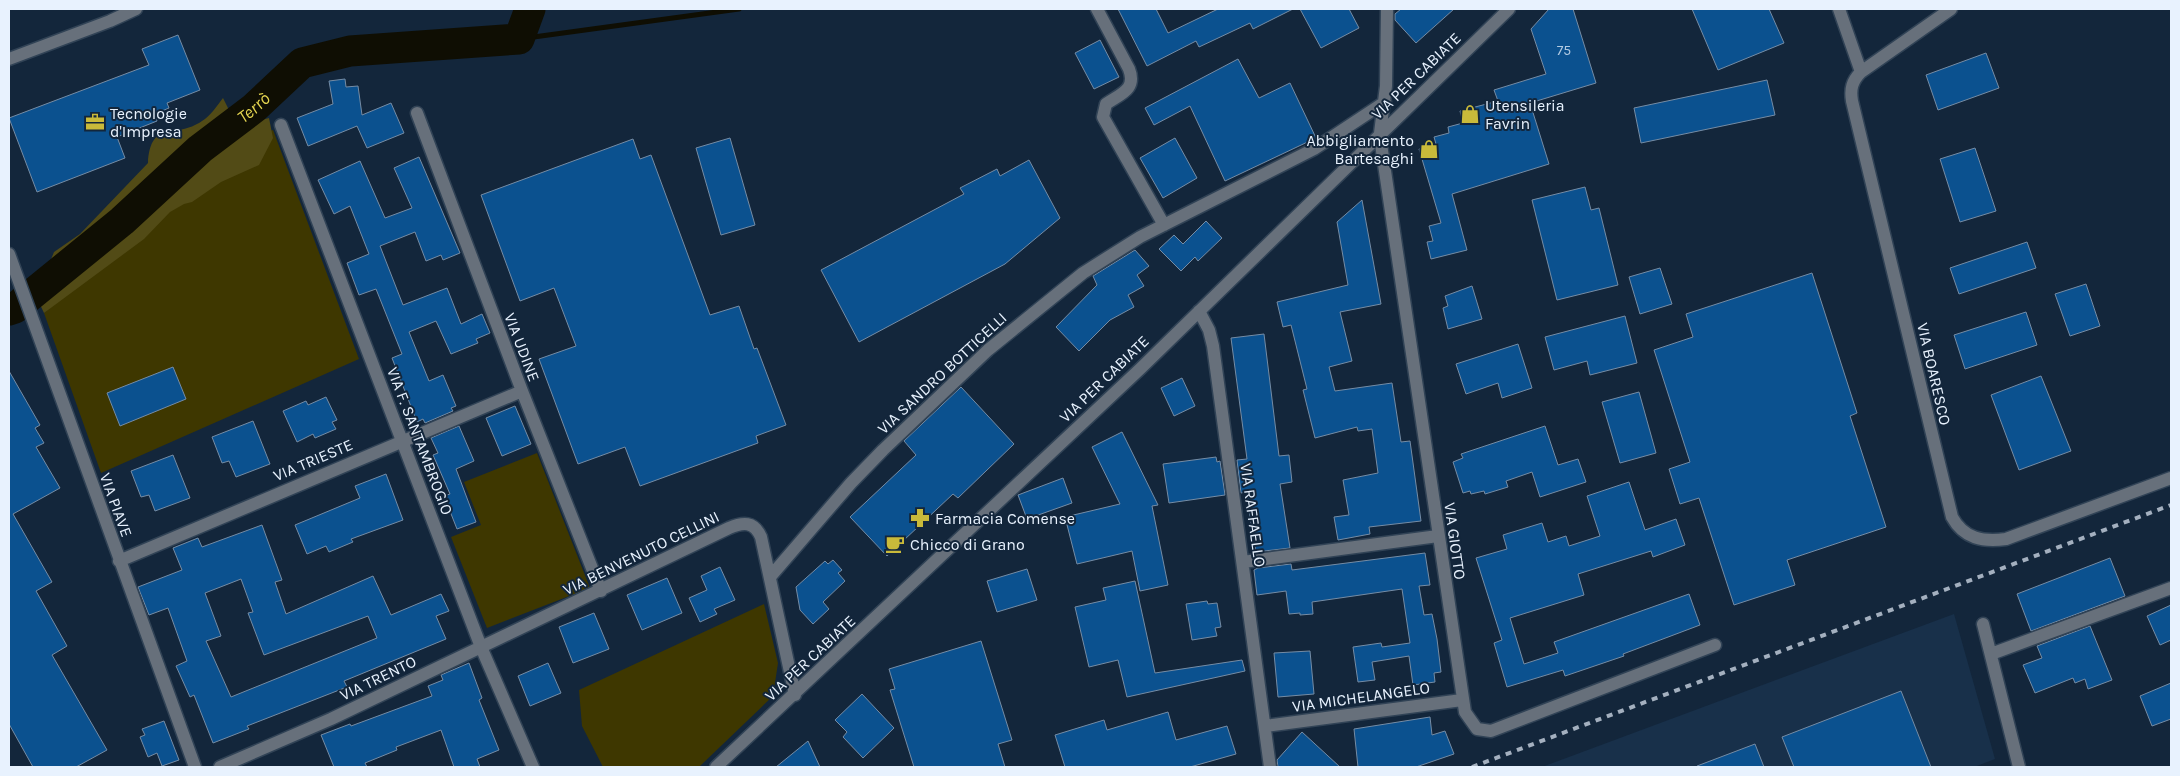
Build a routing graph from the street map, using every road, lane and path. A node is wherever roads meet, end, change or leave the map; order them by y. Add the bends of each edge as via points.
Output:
1 (136, 9) edge
2 (1097, 9) edge
3 (1387, 9) edge
4 (1509, 9) edge
5 (1839, 9) edge
6 (1951, 9) edge
7 (9, 59) edge
8 (1861, 72) junction
9 (1385, 102) junction
10 (417, 113) dead end
11 (281, 125) dead end
12 (1380, 133) junction
13 (1164, 226) junction
14 (9, 254) edge
15 (1199, 311) junction
16 (522, 391) junction
17 (403, 439) junction
18 (2171, 478) edge
19 (1438, 536) junction
20 (119, 561) junction
21 (1243, 562) junction
22 (770, 577) junction
23 (2171, 588) edge
24 (600, 591) junction
25 (549, 616) joint
26 (1983, 624) dead end
27 (1715, 645) dead end
28 (482, 647) junction
29 (1991, 654) junction
30 (795, 695) junction
31 (1462, 700) junction
32 (1265, 726) junction
33 (195, 767) edge
34 (220, 767) edge
35 (534, 767) edge
36 (716, 767) edge
37 (1270, 767) edge
38 (2019, 767) edge

1 - 7 street
2 - 13 street via 1129,69 1131,79 1126,92 1106,104 1103,117
3 - 9 street, VIA GIOTTO
4 - 12 street, VIA PER CABIATE
5 - 8 street
6 - 8 street
8 - 18 street, VIA BOARESCO via 1852,84 1852,101 1946,499 1955,522 1970,537 1998,540 2017,536
9 - 12 street, VIA GIOTTO
9 - 13 street, VIA SANDRO BOTTICELLI via 1314,149
10 - 16 street, VIA UDINE
11 - 17 street, VIA F. SANTAMBROGIO
12 - 15 street, VIA PER CABIATE
12 - 19 street, VIA GIOTTO
13 - 22 street, VIA SANDRO BOTTICELLI via 1090,267 988,350 862,472
14 - 20 street, VIA PIAVE
15 - 21 street, VIA RAFFAELLO via 1213,346
15 - 30 street, VIA PER CABIATE
16 - 17 street, VIA TRIESTE
16 - 24 street, VIA UDINE
17 - 20 street, VIA TRIESTE
17 - 28 street, VIA F. SANTAMBROGIO
19 - 21 street
19 - 31 street, VIA GIOTTO
20 - 33 street, VIA PIAVE
21 - 32 street, VIA RAFFAELLO
22 - 24 street, VIA BENVENUTO CELLINI via 759,532 744,523
22 - 30 street, VIA BENVENUTO CELLINI
23 - 29 street
24 - 25 street, VIA BENVENUTO CELLINI
25 - 28 street, VIA TRENTO
26 - 29 street
27 - 31 street, VIA GIOTTO via 1491,731 1481,731 1473,725
28 - 34 street, VIA TRENTO via 331,719
28 - 35 street, VIA F. SANTAMBROGIO
29 - 38 street
30 - 36 street, VIA PER CABIATE
31 - 32 street, VIA MICHELANGELO
32 - 37 street, VIA RAFFAELLO

